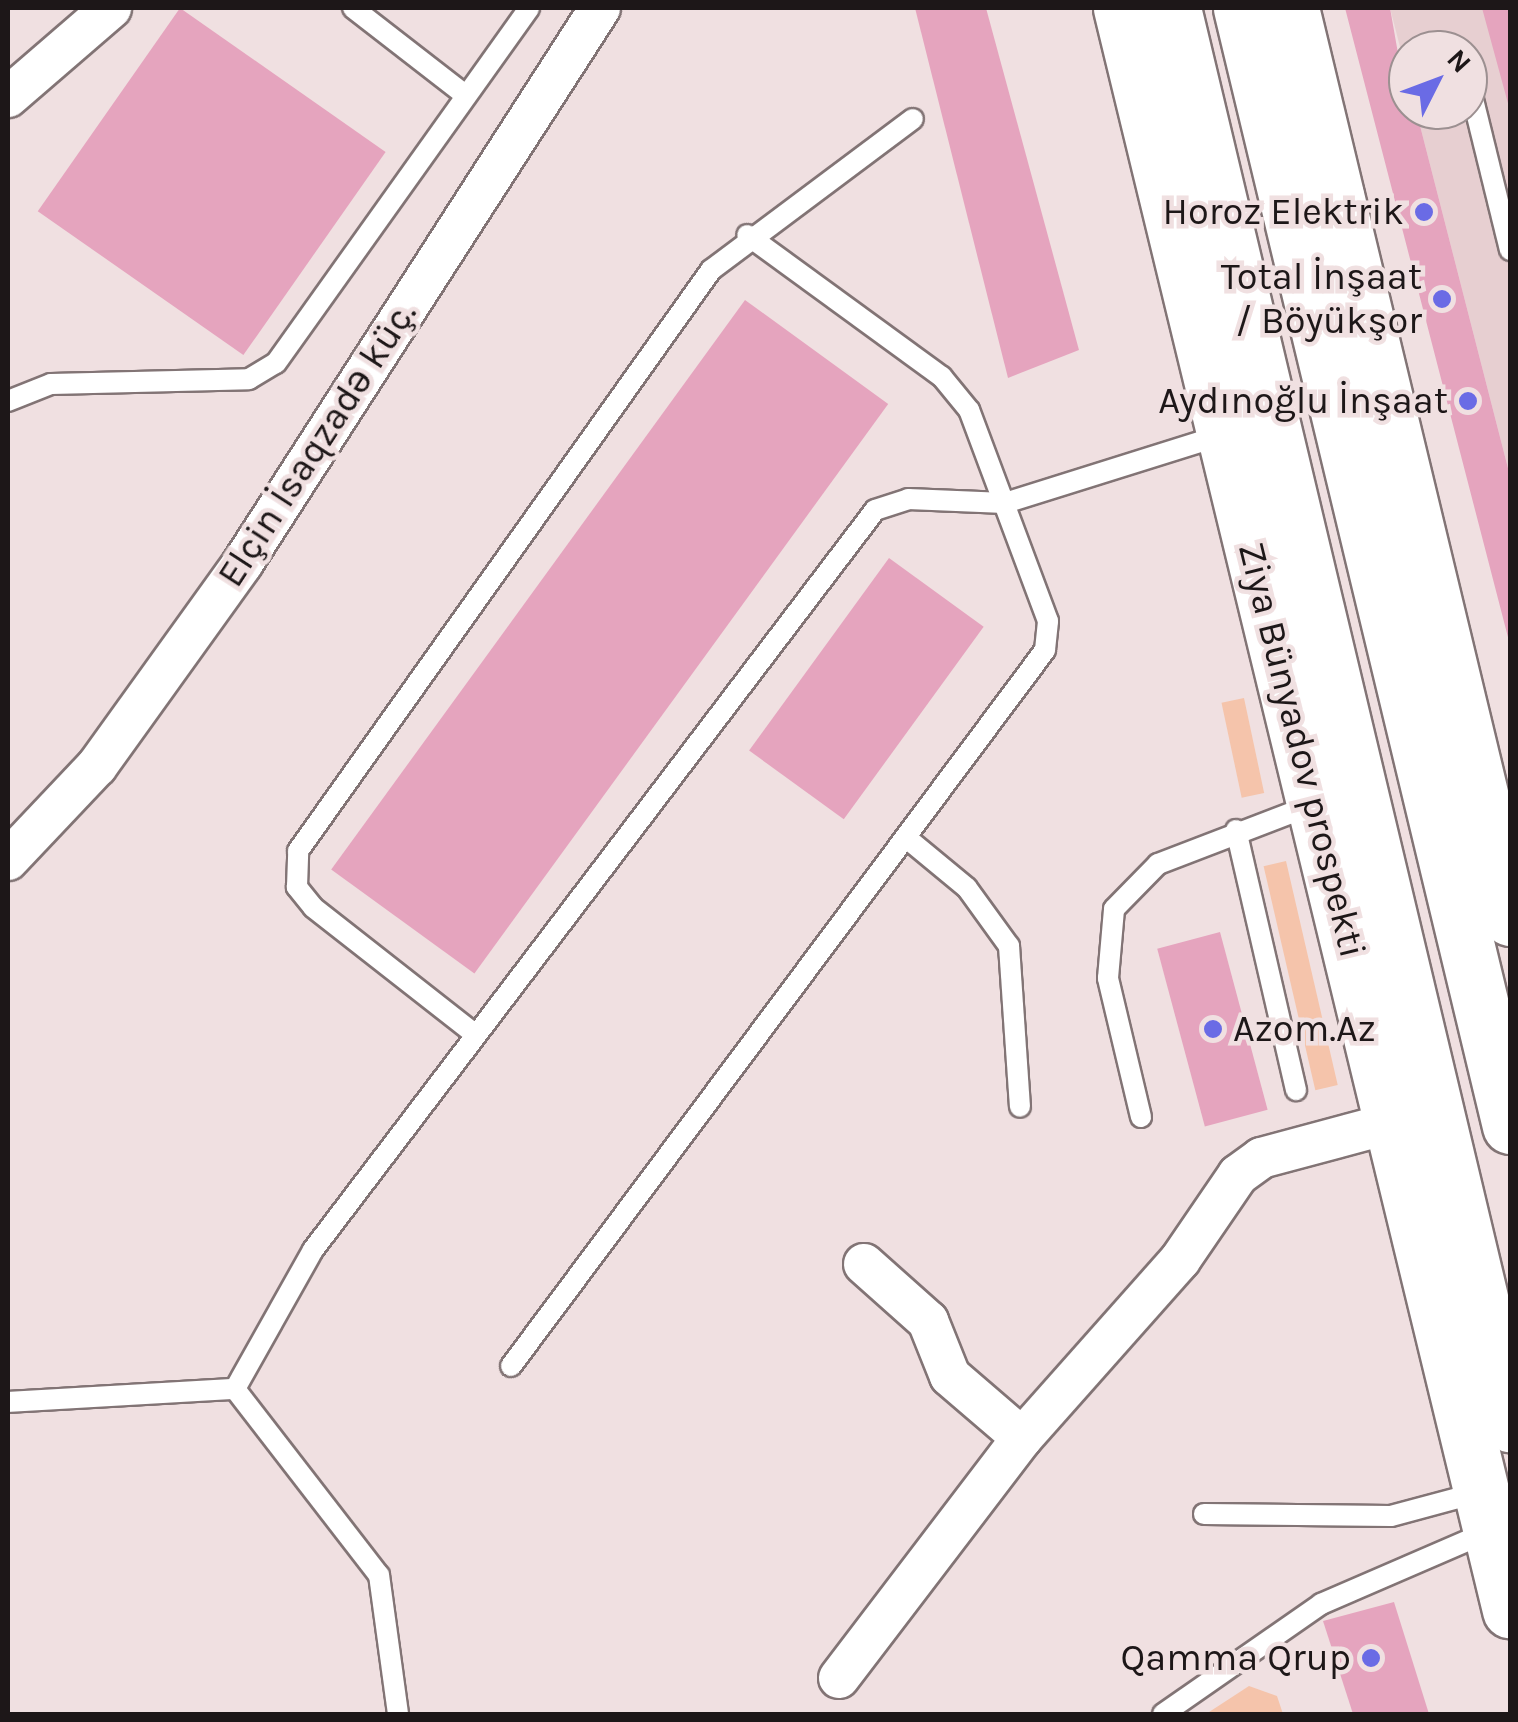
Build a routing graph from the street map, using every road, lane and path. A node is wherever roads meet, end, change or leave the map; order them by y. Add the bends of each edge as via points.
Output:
1 (110, 8) edge
2 (353, 8) edge
3 (529, 8) edge
4 (600, 8) edge
5 (1120, 8) edge
6 (1173, 8) edge
7 (1241, 8) edge
8 (1291, 8) edge
9 (465, 95) junction
10 (8, 97) edge
11 (913, 120) dead end
12 (1481, 130) edge
13 (1336, 196) junction
14 (1226, 229) junction
15 (747, 234) junction
16 (1510, 250) edge
17 (8, 401) edge
18 (1226, 434) junction
19 (1005, 503) junction
20 (1391, 627) junction
21 (1282, 663) junction
22 (1316, 804) junction
23 (1236, 830) junction
24 (909, 840) junction
25 (8, 860) edge
26 (1510, 911) edge
27 (476, 1035) junction
28 (1296, 1090) dead end
29 (1020, 1107) dead end
30 (1141, 1117) dead end
31 (1392, 1123) junction
32 (1510, 1126) edge
33 (864, 1264) dead end
34 (511, 1366) dead end
35 (235, 1389) junction
36 (8, 1402) edge
37 (1510, 1424) edge
38 (1022, 1438) junction
39 (1487, 1511) junction
40 (1204, 1514) dead end
41 (1510, 1610) edge
42 (839, 1678) dead end
43 (398, 1714) edge
44 (1163, 1714) edge

1 - 10 street
2 - 9 lane
3 - 9 lane
4 - 25 street, Elçin İsaqzadə küç. via 242,564 96,766
5 - 18 main road, Ziya Bünyadov prospekti
6 - 14 main road, Ziya Bünyadov prospekti
7 - 20 main road
8 - 13 main road
9 - 17 lane via 276,363 249,379 51,384
11 - 15 lane
12 - 16 lane
13 - 20 main road
13 - 26 main road
14 - 21 main road
14 - 37 main road, Ziya Bünyadov prospekti
15 - 19 lane via 942,377 969,410
15 - 27 lane via 711,270 298,852 296,886 313,907
18 - 19 lane
18 - 21 main road, Ziya Bünyadov prospekti
19 - 24 lane via 1048,621 1045,650
19 - 27 lane via 908,499 875,510
20 - 32 main road
21 - 22 main road, Ziya Bünyadov prospekti
22 - 23 lane
22 - 31 main road, Ziya Bünyadov prospekti
23 - 28 lane
23 - 30 lane via 1158,864 1114,909 1108,978
24 - 29 lane via 967,888 1010,946
24 - 34 lane
27 - 35 lane via 313,1250
31 - 38 street via 1261,1158 1238,1175 1180,1260
31 - 39 main road, Ziya Bünyadov prospekti
33 - 38 street via 928,1321 950,1376
35 - 36 lane
35 - 43 lane via 379,1575
38 - 42 street
39 - 40 lane
39 - 41 main road, Ziya Bünyadov prospekti
39 - 44 lane via 1321,1604

